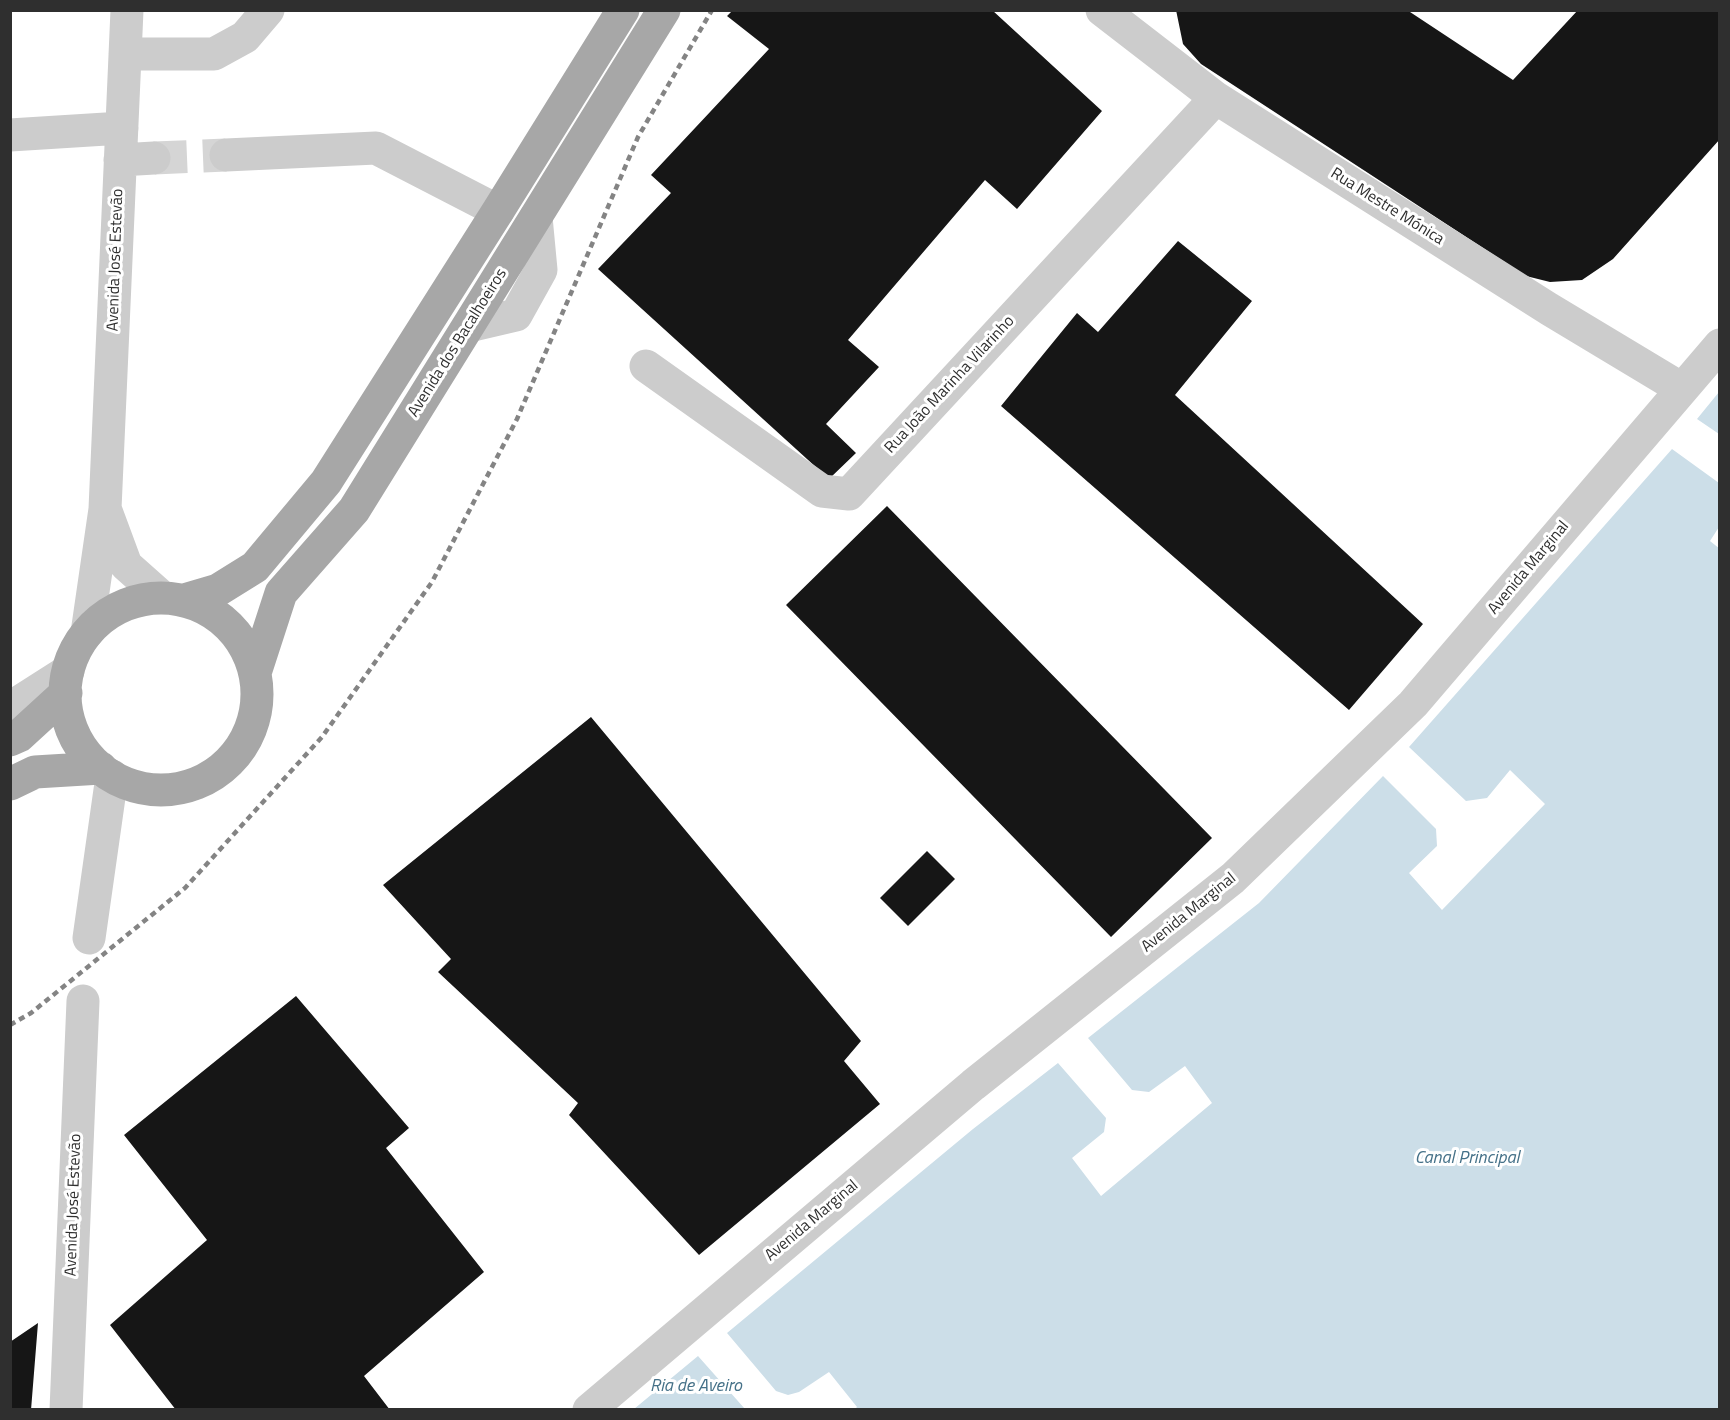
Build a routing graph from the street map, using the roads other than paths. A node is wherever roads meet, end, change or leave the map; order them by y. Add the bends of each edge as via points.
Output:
1 (127, 10) edge
2 (268, 10) edge
3 (623, 10) edge
4 (664, 10) edge
5 (1102, 10) edge
6 (125, 54) junction
7 (1215, 98) junction
8 (10, 135) edge
9 (121, 144) junction
10 (226, 155) tunnel mouth
11 (154, 158) tunnel mouth
12 (498, 211) junction
13 (1719, 345) edge
14 (646, 366) dead end
15 (1682, 389) junction
16 (105, 510) junction
17 (173, 599) junction
18 (87, 633) junction
19 (255, 673) junction
20 (67, 682) junction
21 (10, 708) edge
22 (10, 740) edge
23 (106, 772) junction
24 (10, 784) edge
25 (89, 938) dead end
26 (83, 1001) dead end
27 (66, 1410) edge
28 (589, 1410) edge

1 - 6 street, Avenida José Estevão
2 - 6 street via 245,37 214,54
3 - 12 main road
4 - 19 main road, Avenida dos Bacalhoeiros via 354,510 281,593
5 - 7 street, Rua Mestre Mónica
6 - 9 street, Avenida José Estevão
7 - 14 street, Rua João Marinha Vilarinho via 849,494 822,491
7 - 15 street, Rua Mestre Mónica
8 - 9 street
9 - 11 street
9 - 16 street, Avenida José Estevão
10 - 12 street via 376,148
12 - 17 main road via 326,482 255,567 218,590
13 - 15 street, Avenida Marginal
15 - 28 street, Avenida Marginal via 1413,704 1233,878 973,1085
16 - 17 street via 126,565
16 - 18 street, Avenida José Estevão
17 - 18 main road via 141,599 121,606
17 - 19 main road, Avenida dos Bacalhoeiros via 205,608 222,619 249,652
18 - 20 main road via 75,651
19 - 23 main road, Avenida dos Bacalhoeiros via 255,715 236,754 221,770 182,788 161,790 139,788
20 - 21 street
20 - 22 main road via 19,736
20 - 23 main road, Avenida dos Bacalhoeiros via 67,713 75,734 86,753
23 - 24 main road, Avenida dos Bacalhoeiros via 35,772
23 - 25 street
26 - 27 street, Avenida José Estevão

